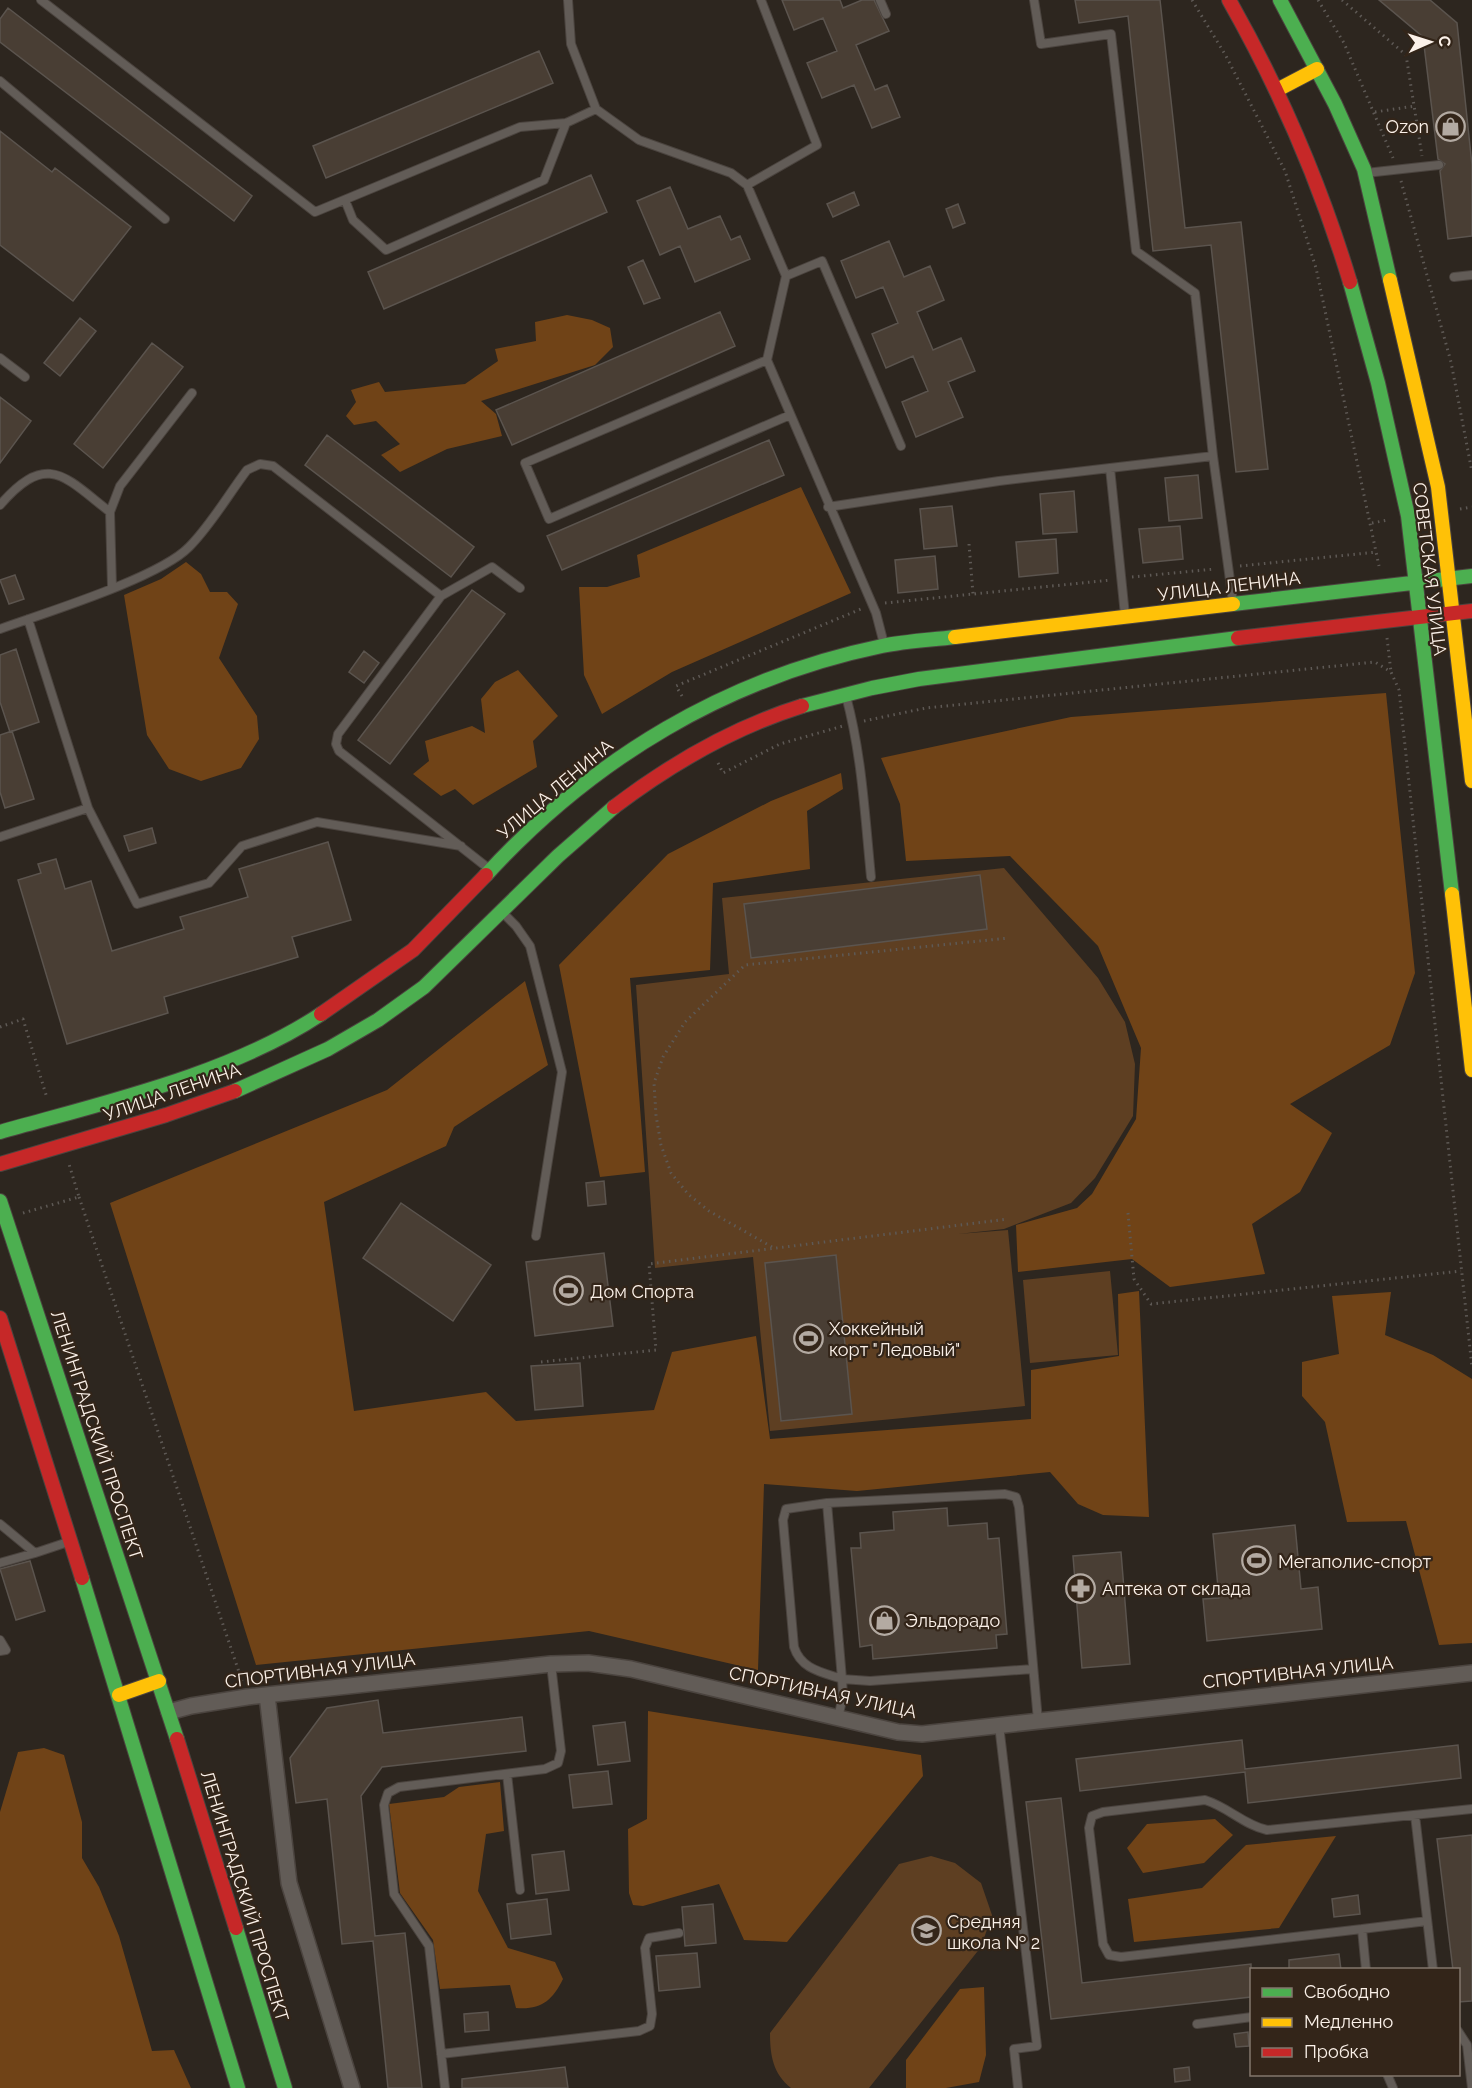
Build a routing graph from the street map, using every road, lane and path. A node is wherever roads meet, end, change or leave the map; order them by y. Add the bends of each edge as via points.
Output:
1 (41, 0) edge
2 (568, 0) edge
3 (761, 0) edge
4 (880, 0) edge
5 (1034, 0) edge
6 (1192, 0) edge
7 (1229, 0) edge
8 (1280, 0) edge
9 (1318, 0) edge
10 (1342, 0) edge
11 (886, 14) dead end
12 (1317, 69) junction
13 (0, 81) edge
14 (1277, 90) junction
15 (1415, 106) junction
16 (596, 110) junction
17 (1375, 112) junction
18 (566, 123) junction
19 (1439, 165) dead end
20 (1424, 167) junction
21 (1398, 170) junction
22 (1365, 173) junction
23 (747, 184) junction
24 (345, 200) junction
25 (165, 219) dead end
26 (1472, 275) edge
27 (786, 276) junction
28 (1454, 277) dead end
29 (0, 358) edge
30 (767, 360) junction
31 (25, 376) dead end
32 (192, 393) dead end
33 (789, 415) junction
34 (901, 446) dead end
35 (1213, 456) junction
36 (1110, 468) junction
37 (1472, 472) edge
38 (0, 505) edge
39 (828, 507) junction
40 (110, 512) junction
41 (969, 544) dead end
42 (1472, 576) edge
43 (1449, 578) junction
44 (1416, 581) junction
45 (1382, 585) junction
46 (112, 587) junction
47 (520, 588) dead end
48 (973, 594) dead end
49 (441, 596) junction
50 (872, 604) junction
51 (1233, 604) junction
52 (1472, 611) edge
53 (1453, 613) junction
54 (1125, 616) junction
55 (1420, 616) junction
56 (28, 619) junction
57 (1386, 619) junction
58 (0, 628) edge
59 (990, 631) junction
60 (885, 645) junction
61 (993, 659) junction
62 (1391, 672) junction
63 (676, 686) dead end
64 (846, 695) junction
65 (926, 708) dead end
66 (1472, 781) edge
67 (88, 808) junction
68 (0, 837) edge
69 (463, 847) junction
70 (490, 870) junction
71 (871, 877) dead end
72 (501, 911) junction
73 (1009, 938) dead end
74 (425, 963) junction
75 (1472, 1070) edge
76 (0, 1132) edge
77 (0, 1164) edge
78 (79, 1197) dead end
79 (0, 1202) edge
80 (1128, 1213) dead end
81 (1008, 1219) dead end
82 (536, 1236) dead end
83 (772, 1247) junction
84 (1461, 1271) junction
85 (0, 1318) edge
86 (541, 1362) dead end
87 (1472, 1367) edge
88 (827, 1503) junction
89 (0, 1524) edge
90 (70, 1542) junction
91 (34, 1553) junction
92 (0, 1563) edge
93 (0, 1640) edge
94 (0, 1651) edge
95 (551, 1664) junction
96 (1033, 1669) junction
97 (1472, 1673) edge
98 (842, 1679) junction
99 (159, 1680) junction
100 (119, 1695) junction
101 (267, 1695) junction
102 (247, 1697) junction
103 (169, 1712) junction
104 (838, 1718) junction
105 (1038, 1721) junction
106 (999, 1725) junction
107 (507, 1774) junction
108 (1472, 1809) edge
109 (1415, 1815) junction
110 (520, 1890) dead end
111 (1427, 1921) junction
112 (1362, 1929) junction
113 (679, 1933) dead end
114 (1366, 1968) edge
115 (1433, 1968) edge
116 (1250, 2017) edge
117 (1197, 2024) dead end
118 (1460, 2034) edge
119 (441, 2054) junction
120 (238, 2088) edge
121 (285, 2088) edge
122 (352, 2088) edge
123 (445, 2088) edge
124 (1018, 2088) edge
125 (1472, 2088) edge

1 - 24 lane via 315,212
2 - 16 lane via 571,44
3 - 23 lane via 818,145
4 - 11 lane
5 - 35 lane via 1041,44 1111,34 1136,251 1195,293
6 - 45 path via 1226,56 1285,171 1322,291 1370,511
7 - 14 street, СОВЕТСКАЯ УЛИЦА
8 - 12 street, СОВЕТСКАЯ УЛИЦА
9 - 17 path via 1344,43
10 - 15 path via 1407,55
12 - 14 street
12 - 22 street, СОВЕТСКАЯ УЛИЦА
13 - 25 lane
14 - 44 street, СОВЕТСКАЯ УЛИЦА via 1299,132 1364,333 1395,453
15 - 17 path
15 - 20 path
16 - 18 lane
16 - 23 lane via 639,140 731,173
17 - 21 path
18 - 24 lane via 520,127
18 - 24 lane via 544,180 386,250 353,220
19 - 20 lane
20 - 21 lane
21 - 22 lane
21 - 37 path via 1451,363
22 - 43 street, СОВЕТСКАЯ УЛИЦА via 1438,487
23 - 27 lane
26 - 28 lane
27 - 30 lane
27 - 34 lane via 822,261
29 - 31 lane
30 - 33 lane
30 - 33 lane via 525,464 549,519
32 - 40 lane via 120,486
33 - 39 lane
35 - 36 lane
35 - 51 lane
36 - 39 lane via 999,480
36 - 54 lane
38 - 40 lane via 28,478 63,474
39 - 50 lane
40 - 46 lane
41 - 48 path
42 - 43 street, УЛИЦА ЛЕНИНА
43 - 44 street, УЛИЦА ЛЕНИНА
43 - 53 street, СОВЕТСКАЯ УЛИЦА
44 - 45 street, УЛИЦА ЛЕНИНА
44 - 55 street, СОВЕТСКАЯ УЛИЦА
45 - 51 street, УЛИЦА ЛЕНИНА
46 - 49 lane via 171,561 189,547 247,470 260,464 273,466
46 - 56 lane
47 - 49 lane via 492,567
49 - 69 lane via 338,734 336,744 339,751
50 - 60 lane
50 - 63 path
51 - 54 street, УЛИЦА ЛЕНИНА
52 - 53 street, УЛИЦА ЛЕНИНА
53 - 55 street, УЛИЦА ЛЕНИНА
53 - 66 street, СОВЕТСКАЯ УЛИЦА
54 - 59 street, УЛИЦА ЛЕНИНА
55 - 57 street, УЛИЦА ЛЕНИНА
55 - 75 street, СОВЕТСКАЯ УЛИЦА
56 - 58 lane
56 - 67 lane
57 - 61 street, УЛИЦА ЛЕНИНА
57 - 62 path
59 - 60 street, УЛИЦА ЛЕНИНА
59 - 61 street
60 - 70 street, УЛИЦА ЛЕНИНА via 769,676 681,718 591,777
61 - 64 street, УЛИЦА ЛЕНИНА
62 - 65 path via 1375,662
62 - 84 path via 1399,690
64 - 71 lane
64 - 72 street, УЛИЦА ЛЕНИНА via 735,731 663,772 585,829
67 - 68 lane
67 - 69 lane via 137,904 208,883 242,846 317,822
69 - 70 lane
70 - 74 street, УЛИЦА ЛЕНИНА
72 - 74 street, УЛИЦА ЛЕНИНА
72 - 82 lane via 530,946 562,1072
73 - 83 path via 745,965 685,1022 663,1057 654,1083 661,1145 671,1173 709,1211
74 - 76 street, УЛИЦА ЛЕНИНА via 249,1051 140,1090
74 - 77 street, УЛИЦА ЛЕНИНА via 358,1035 295,1068 147,1120
78 - 102 path
79 - 99 street, ЛЕНИНГРАДСКИЙ ПРОСПЕКТ
80 - 84 path via 1134,1279 1150,1304
81 - 83 path
83 - 86 path via 649,1264 656,1350
84 - 87 path
85 - 90 street
88 - 96 lane via 1005,1494 1016,1497
88 - 98 lane
88 - 98 lane via 786,1509 783,1520 790,1612 797,1659 816,1671
89 - 91 lane
90 - 91 lane
90 - 100 street
91 - 92 lane
93 - 94 lane via 6,1650
95 - 101 street, СПОРТИВНАЯ УЛИЦА
95 - 104 street, СПОРТИВНАЯ УЛИЦА via 588,1663 631,1669
95 - 107 lane via 561,1751 558,1763 545,1769
96 - 98 lane via 870,1681
96 - 105 lane
97 - 105 street, СПОРТИВНАЯ УЛИЦА
98 - 104 lane
99 - 100 street
99 - 103 street, ЛЕНИНГРАДСКИЙ ПРОСПЕКТ
100 - 120 street
101 - 102 street, СПОРТИВНАЯ УЛИЦА
101 - 122 street via 289,1882
102 - 103 street, СПОРТИВНАЯ УЛИЦА
103 - 121 street, ЛЕНИНГРАДСКИЙ ПРОСПЕКТ
104 - 106 street, СПОРТИВНАЯ УЛИЦА via 922,1734
105 - 106 street, СПОРТИВНАЯ УЛИЦА
106 - 124 lane via 1037,2046 1014,2049
107 - 110 lane
107 - 119 lane via 399,1787 388,1793 384,1805 394,1894 429,1946
108 - 109 lane
109 - 111 lane
109 - 112 lane via 1267,1830 1251,1826 1206,1800 1092,1816 1089,1828 1100,1921 1103,1944 1109,1954 1121,1957
111 - 112 lane
111 - 115 lane
112 - 114 lane
113 - 119 lane via 649,1938 645,1948 650,2026 639,2031
116 - 117 lane
118 - 125 lane via 1467,2045
119 - 123 lane

